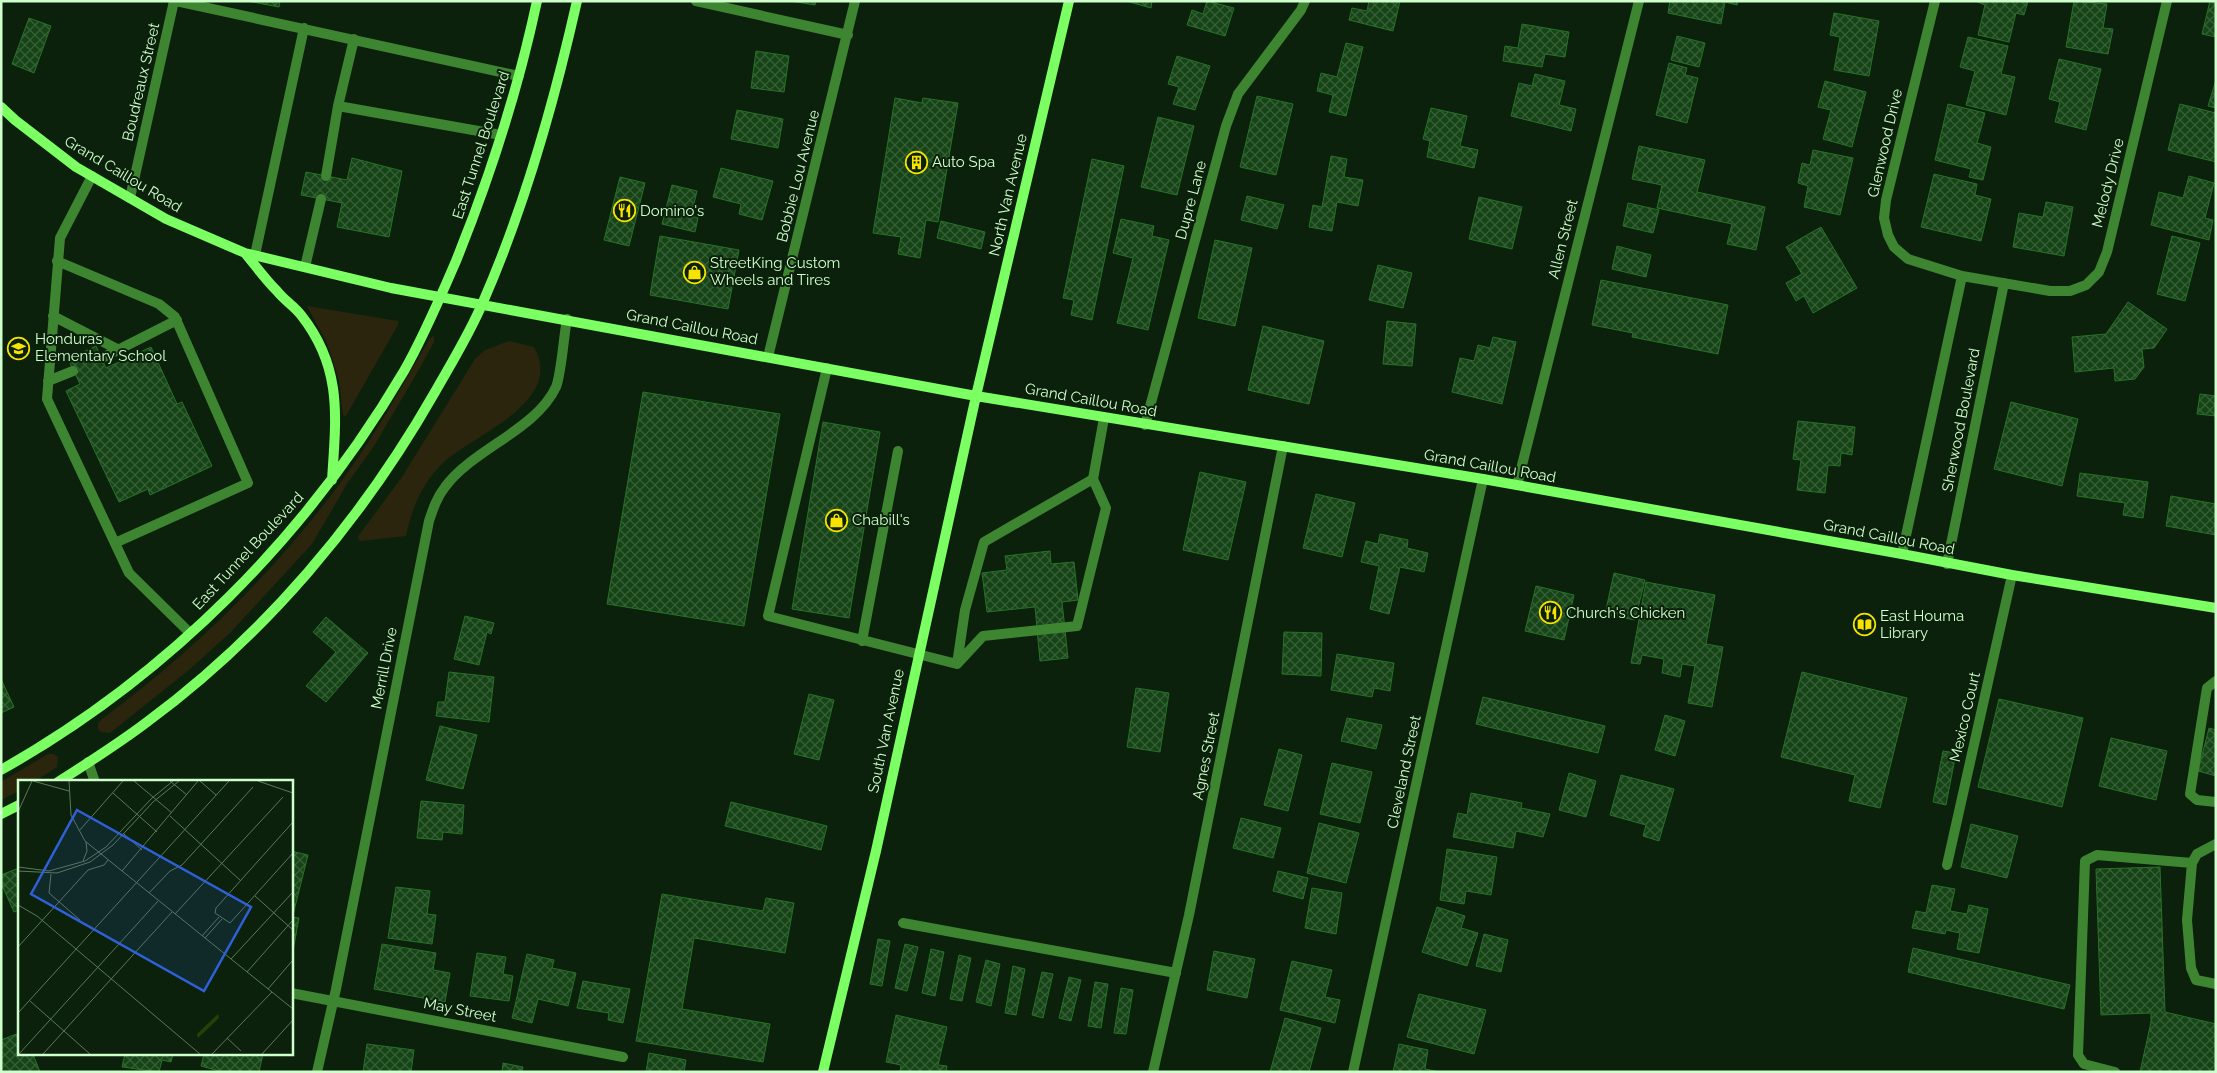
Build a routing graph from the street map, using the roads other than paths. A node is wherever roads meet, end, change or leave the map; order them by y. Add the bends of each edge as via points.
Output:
1 (175, 1) edge
2 (537, 1) edge
3 (577, 1) edge
4 (696, 1) edge
5 (855, 1) edge
6 (1069, 1) edge
7 (1305, 1) edge
8 (1639, 1) edge
9 (1935, 1) edge
10 (2167, 1) edge
11 (304, 28) junction
12 (848, 35) junction
13 (354, 39) junction
14 (519, 76) junction
15 (338, 106) junction
16 (1, 107) edge
17 (501, 135) junction
18 (92, 176) junction
19 (326, 176) dead end
20 (130, 198) junction
21 (321, 199) dead end
22 (244, 253) junction
23 (256, 255) junction
24 (57, 262) junction
25 (304, 267) junction
26 (1962, 276) junction
27 (2004, 282) junction
28 (441, 297) junction
29 (483, 304) junction
30 (53, 316) junction
31 (567, 319) junction
32 (176, 320) junction
33 (119, 350) junction
34 (768, 357) junction
35 (102, 358) dead end
36 (827, 368) junction
37 (73, 371) dead end
38 (48, 381) junction
39 (976, 396) junction
40 (1104, 418) junction
41 (1145, 425) junction
42 (1283, 446) junction
43 (898, 451) dead end
44 (1483, 479) junction
45 (332, 480) junction
46 (1093, 480) junction
47 (1517, 485) junction
48 (115, 543) junction
49 (1902, 554) junction
50 (1947, 564) junction
51 (2012, 575) junction
52 (2216, 608) edge
53 (190, 633) junction
54 (862, 641) junction
55 (918, 656) junction
56 (957, 664) junction
57 (2216, 681) edge
58 (88, 762) junction
59 (1, 770) edge
60 (61, 780) edge
61 (94, 780) edge
62 (2216, 802) edge
63 (18, 806) edge
64 (1, 814) edge
65 (2216, 844) edge
66 (2192, 863) junction
67 (1947, 865) dead end
68 (902, 923) dead end
69 (1176, 973) junction
70 (2216, 984) edge
71 (292, 993) edge
72 (334, 1001) junction
73 (623, 1057) dead end
74 (317, 1072) edge
75 (823, 1072) edge
76 (1154, 1072) edge
77 (1352, 1072) edge
78 (2115, 1072) edge

1 - 11 street
1 - 20 street, Boudreaux Street
2 - 14 main road, East Tunnel Boulevard
3 - 29 main road via 541,142
4 - 12 street
5 - 12 street, Bobbie Lou Avenue
6 - 39 main road, North Van Avenue
7 - 41 street, Dupre Lane via 1238,94 1226,126
8 - 47 street, Allen Street
9 - 26 street, Glenwood Drive via 1884,218 1894,247 1908,259
10 - 27 street, Melody Drive via 2107,252 2099,272 2086,284 2070,291
11 - 13 street
11 - 23 street
12 - 34 street, Bobbie Lou Avenue
13 - 14 street
13 - 15 street
14 - 17 main road, East Tunnel Boulevard
15 - 17 street
15 - 19 street
16 - 18 main road, Grand Caillou Road
17 - 28 main road, East Tunnel Boulevard via 483,196
18 - 20 main road, Grand Caillou Road
18 - 24 street via 60,238
20 - 22 main road, Grand Caillou Road via 166,219
21 - 25 street
22 - 23 main road, Grand Caillou Road
22 - 45 main road via 301,315 320,344 330,370 336,408
23 - 25 main road, Grand Caillou Road
24 - 30 street
24 - 32 street via 159,304
25 - 28 main road, Grand Caillou Road
26 - 27 street, Glenwood Drive
26 - 49 street, Sherwood Boulevard
27 - 50 street, Sherwood Boulevard
28 - 29 main road, Grand Caillou Road
28 - 45 main road, East Tunnel Boulevard via 405,369 356,449
29 - 31 main road, Grand Caillou Road
29 - 58 main road via 410,436 328,550 248,636 200,680 147,722
30 - 33 street
30 - 38 street
31 - 34 main road, Grand Caillou Road
31 - 72 street, Merrill Drive via 556,387 533,417 472,461 446,486 434,505
32 - 33 street
32 - 48 street via 248,483
33 - 35 street
34 - 36 main road, Grand Caillou Road
36 - 39 main road, Grand Caillou Road
36 - 54 street via 768,616
37 - 38 street
38 - 48 street via 47,399
39 - 40 main road, Grand Caillou Road
39 - 55 main road, South Van Avenue
40 - 41 main road, Grand Caillou Road
40 - 46 street
41 - 42 main road, Grand Caillou Road
42 - 44 main road, Grand Caillou Road
42 - 69 street, Agnes Street
43 - 54 street
44 - 47 main road, Grand Caillou Road
44 - 77 street, Cleveland Street
45 - 53 main road, East Tunnel Boulevard via 301,520 217,610
46 - 56 street via 984,542 964,610
46 - 56 street via 1106,508 1077,626 983,636
47 - 49 main road, Grand Caillou Road
48 - 53 street via 129,573
49 - 50 main road, Grand Caillou Road
50 - 51 main road, Grand Caillou Road
51 - 52 main road, Grand Caillou Road
51 - 67 street, Mexico Court
53 - 59 main road, East Tunnel Boulevard via 122,692 50,743
54 - 55 street
55 - 56 street
55 - 75 main road, South Van Avenue
57 - 62 street via 2207,688 2190,794 2197,800
58 - 60 main road
58 - 61 street
63 - 64 main road
65 - 66 street via 2197,854
66 - 70 street via 2188,920 2191,968 2196,980
66 - 78 street via 2097,854 2085,861 2078,1055 2084,1064
68 - 69 street
69 - 76 street, Agnes Street
71 - 72 street, May Street
72 - 73 street, May Street
72 - 74 street, Merrill Drive

